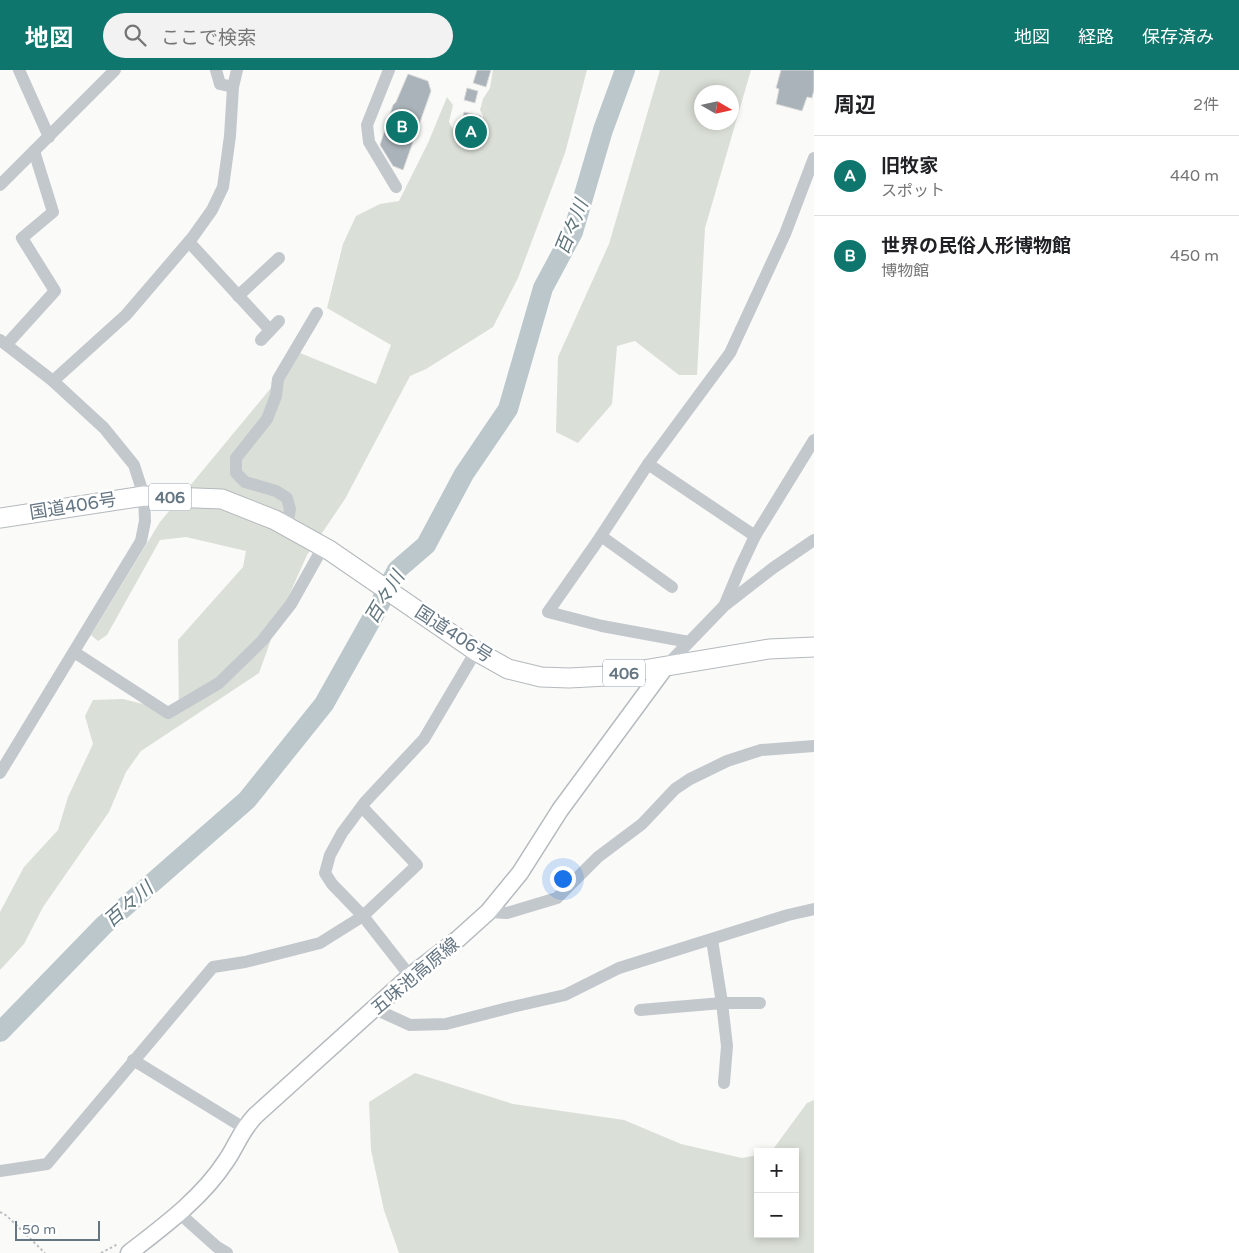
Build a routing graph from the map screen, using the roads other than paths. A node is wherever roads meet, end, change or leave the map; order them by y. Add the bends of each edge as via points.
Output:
1 (19, 70) edge
2 (115, 70) edge
3 (216, 70) edge
4 (237, 70) edge
5 (389, 70) edge
6 (232, 87) junction
7 (48, 137) junction
8 (34, 151) junction
9 (814, 158) edge
10 (0, 186) edge
11 (396, 187) dead end
12 (189, 242) junction
13 (279, 258) dead end
14 (238, 296) junction
15 (317, 314) dead end
16 (279, 321) dead end
17 (3, 342) edge
18 (53, 382) junction
19 (814, 440) edge
20 (648, 464) junction
21 (144, 496) junction
22 (0, 518) edge
23 (287, 526) junction
24 (601, 536) junction
25 (756, 536) junction
26 (814, 540) edge
27 (326, 548) junction
28 (672, 587) dead end
29 (724, 606) junction
30 (689, 642) junction
31 (814, 647) edge
32 (74, 652) junction
33 (476, 652) junction
34 (666, 666) junction
35 (814, 746) edge
36 (0, 773) edge
37 (362, 807) junction
38 (814, 909) edge
39 (488, 912) junction
40 (363, 916) junction
41 (712, 940) junction
42 (410, 976) junction
43 (760, 1002) dead end
44 (722, 1003) junction
45 (375, 1009) junction
46 (640, 1010) dead end
47 (134, 1060) junction
48 (724, 1083) dead end
49 (244, 1128) junction
50 (0, 1171) edge
51 (178, 1213) junction
52 (129, 1253) edge
53 (227, 1253) edge

1 - 7 street
2 - 7 street
3 - 6 street via 220,84
4 - 6 street
5 - 11 street via 368,125 368,133 369,142
6 - 12 street via 223,187 212,210
7 - 8 street
8 - 10 street
8 - 17 street via 53,212 22,238 55,291
9 - 20 street via 785,234 730,353
12 - 14 street
12 - 18 street via 126,315
13 - 14 street
14 - 16 street via 265,335
15 - 23 street via 278,379 276,396 267,419 236,458 236,473 245,482 276,491 287,498 290,509
17 - 18 street
18 - 21 street via 104,428 134,465
19 - 25 street
20 - 24 street
20 - 25 street
21 - 22 highway, 国道406号 / 406
21 - 23 highway, 国道406号 / 406 via 222,499
21 - 32 street via 145,521 141,541
23 - 27 highway, 国道406号 / 406
24 - 28 street
24 - 30 street via 548,612
25 - 29 street
26 - 29 street
27 - 32 street via 291,604 262,641 219,684 168,712
27 - 33 highway, 国道406号 / 406
29 - 30 street
30 - 34 street
31 - 34 highway, 国道406号 / 406 via 769,649
32 - 36 street
33 - 34 highway, 国道406号 / 406 via 508,669 541,677 607,676
33 - 37 street via 424,739
34 - 39 main road, 五味池高原線 via 560,810 520,873
35 - 39 street via 761,750 727,761 690,779 675,789 642,824 598,857 557,898 507,913
37 - 40 street via 342,833 325,872 332,884
37 - 40 street via 417,865
38 - 41 street
39 - 42 main road, 五味池高原線
40 - 42 street
40 - 47 street via 320,943 245,962 213,966
41 - 44 street
41 - 45 street via 619,968 565,995 446,1024 410,1025
42 - 45 main road, 五味池高原線
43 - 44 street
44 - 46 street
44 - 48 street via 727,1046
45 - 49 main road, 五味池高原線
47 - 49 street
47 - 50 street via 47,1164
49 - 51 main road, 五味池高原線 via 226,1162
51 - 52 main road, 五味池高原線
51 - 53 street

